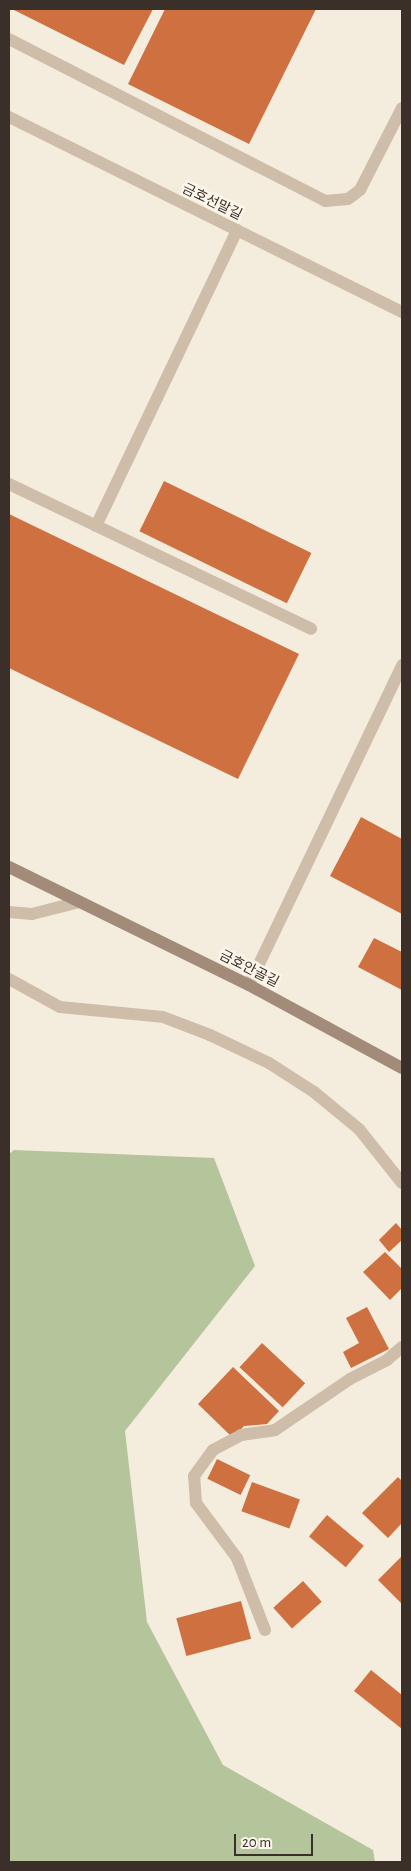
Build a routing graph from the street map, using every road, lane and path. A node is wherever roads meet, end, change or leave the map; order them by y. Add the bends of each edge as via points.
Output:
1 (9, 39) edge
2 (402, 108) edge
3 (9, 118) edge
4 (237, 230) junction
5 (402, 312) edge
6 (9, 484) edge
7 (96, 526) junction
8 (311, 629) dead end
9 (402, 665) edge
10 (9, 867) edge
11 (80, 902) junction
12 (9, 912) edge
13 (9, 979) edge
14 (249, 985) junction
15 (402, 1068) edge
16 (402, 1183) edge
17 (402, 1347) edge
18 (265, 1630) dead end

1 - 2 street via 325,201 348,199 360,190
3 - 4 street, 금호선말길
4 - 5 street, 금호선말길
4 - 7 street
6 - 7 street
7 - 8 street
9 - 14 street
10 - 11 street, 금호안골길
11 - 12 street via 32,914
11 - 14 street, 금호안골길
13 - 16 street via 60,1006 163,1017 269,1063 314,1092 358,1129
14 - 15 street, 금호안골길
17 - 18 street via 387,1360 350,1379 275,1430 241,1435 213,1450 194,1476 196,1503 237,1558

